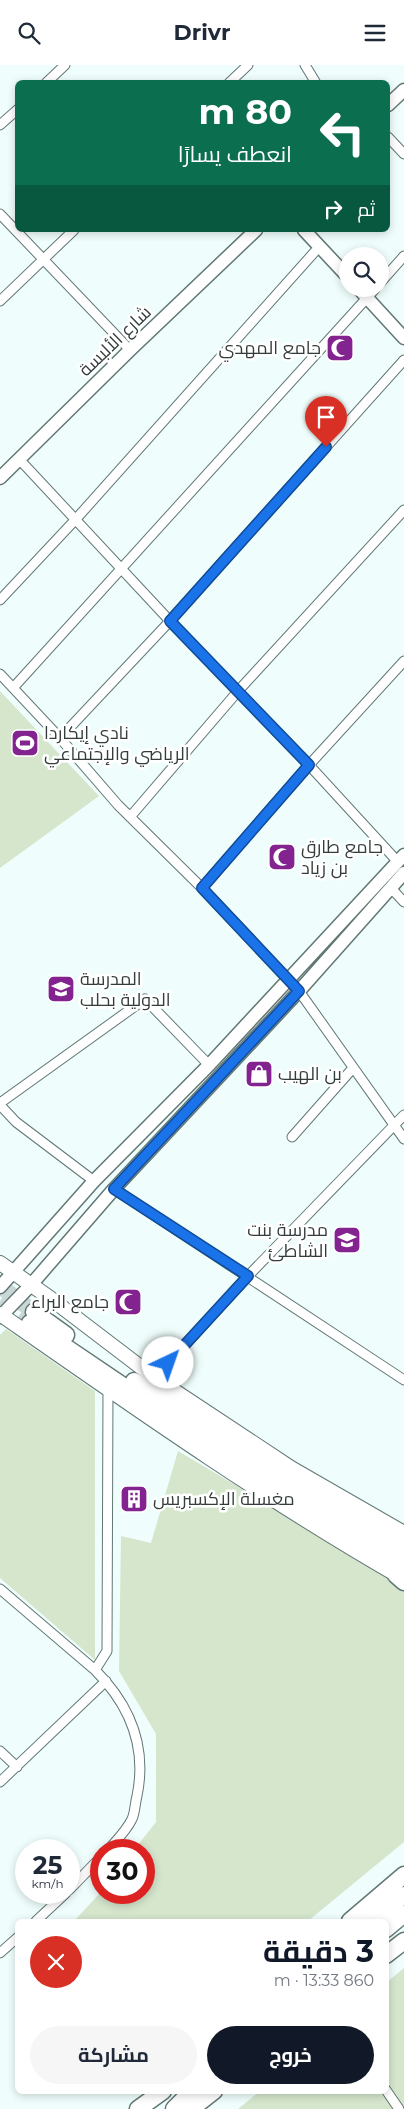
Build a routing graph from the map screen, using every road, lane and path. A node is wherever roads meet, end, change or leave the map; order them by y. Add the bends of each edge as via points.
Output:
1 (66, 65) edge
2 (248, 65) edge
3 (305, 65) edge
4 (49, 80) edge
5 (232, 80) edge
6 (314, 80) edge
7 (404, 90) edge
8 (390, 103) edge
9 (15, 112) edge
10 (0, 125) edge
11 (390, 139) edge
12 (404, 153) edge
13 (0, 214) edge
14 (15, 229) edge
15 (18, 232) edge
16 (72, 232) edge
17 (254, 232) edge
18 (306, 232) edge
19 (319, 247) junction
20 (404, 256) edge
21 (44, 259) junction
22 (339, 268) edge
23 (389, 273) edge
24 (363, 297) edge
25 (371, 297) edge
26 (0, 301) edge
27 (404, 338) edge
28 (130, 350) junction
29 (404, 360) edge
30 (19, 459) junction
31 (0, 478) edge
32 (404, 510) edge
33 (76, 519) junction
34 (122, 568) junction
35 (0, 600) edge
36 (170, 621) junction
37 (404, 661) edge
38 (0, 674) edge
39 (13, 688) junction
40 (238, 690) junction
41 (60, 738) junction
42 (309, 765) junction
43 (130, 817) junction
44 (402, 863) edge
45 (202, 888) junction
46 (391, 888) junction
47 (404, 902) edge
48 (288, 979) junction
49 (299, 991) junction
50 (209, 1065) junction
51 (354, 1068) junction
52 (0, 1104) edge
53 (404, 1115) edge
54 (394, 1125) junction
55 (292, 1137) dead end
56 (404, 1139) edge
57 (94, 1181) junction
58 (114, 1189) junction
59 (0, 1263) edge
60 (13, 1273) junction
61 (248, 1276) junction
62 (30, 1286) junction
63 (0, 1287) edge
64 (1, 1315) edge
65 (32, 1318) tunnel mouth
66 (155, 1378) junction
67 (404, 1380) edge
68 (108, 1388) junction
69 (281, 1484) junction
70 (404, 1533) edge
71 (404, 1549) edge
72 (402, 1575) edge
73 (0, 1589) edge
74 (94, 1670) junction
75 (106, 1681) junction
76 (0, 1751) edge
77 (17, 1767) junction
78 (0, 1782) edge
79 (117, 1839) edge
80 (90, 1868) edge
81 (404, 1875) edge
82 (80, 1879) edge
83 (404, 1895) edge
84 (54, 1904) edge
85 (404, 1914) edge
86 (38, 1919) edge
87 (352, 1919) edge
88 (374, 1919) edge
89 (389, 1926) edge
90 (15, 1940) edge
91 (404, 1941) edge
92 (0, 1953) edge
93 (389, 1953) edge
94 (150, 2094) edge
95 (159, 2094) edge
96 (189, 2094) edge
97 (210, 2094) edge
98 (389, 2094) edge
99 (133, 2109) edge
100 (138, 2109) edge
101 (174, 2109) edge
102 (191, 2109) edge
103 (399, 2109) edge

1 - 4 street
2 - 5 street
3 - 6 street
7 - 8 street
9 - 10 street
11 - 12 street
13 - 14 street
15 - 21 street
16 - 21 street
17 - 28 street, شارع الألبسة
18 - 19 street
19 - 22 street
19 - 33 street
20 - 23 street
21 - 26 street
21 - 28 street
24 - 34 street
25 - 27 street
28 - 30 street, شارع الألبسة
29 - 36 street
30 - 31 street, شارع الألبسة
30 - 33 street
32 - 40 street
33 - 34 street
33 - 35 street
34 - 36 street
34 - 39 street
36 - 40 street
36 - 41 street
37 - 42 street
38 - 39 street
39 - 41 street
40 - 42 street
40 - 43 street
41 - 43 street
42 - 44 street
42 - 45 street
43 - 45 street
44 - 46 street
44 - 48 street
45 - 48 street
46 - 47 street
46 - 49 street
48 - 49 street
48 - 50 street
49 - 51 street
49 - 58 street
50 - 52 street via 145,999
50 - 57 street
51 - 54 street
51 - 55 street
52 - 57 street via 16,1122
53 - 54 street
54 - 56 street
54 - 61 street
57 - 60 street
58 - 61 street
58 - 62 street
59 - 60 main road
60 - 62 main road
60 - 63 street
61 - 66 street
61 - 67 street
62 - 64 street
62 - 66 main road
64 - 68 main road
65 - 69 highway via 101,1360
66 - 69 main road
68 - 69 main road
68 - 74 street via 107,1651
69 - 70 main road
69 - 71 highway
69 - 72 highway
73 - 74 street
74 - 75 street
75 - 77 street
75 - 79 street via 125,1707 138,1743 140,1781 132,1819
76 - 77 street
77 - 78 street
80 - 82 street
81 - 87 highway
83 - 88 highway
84 - 86 street
85 - 89 highway
90 - 92 street
91 - 93 highway
94 - 99 highway
95 - 100 highway
96 - 101 highway
97 - 102 highway
98 - 103 street

